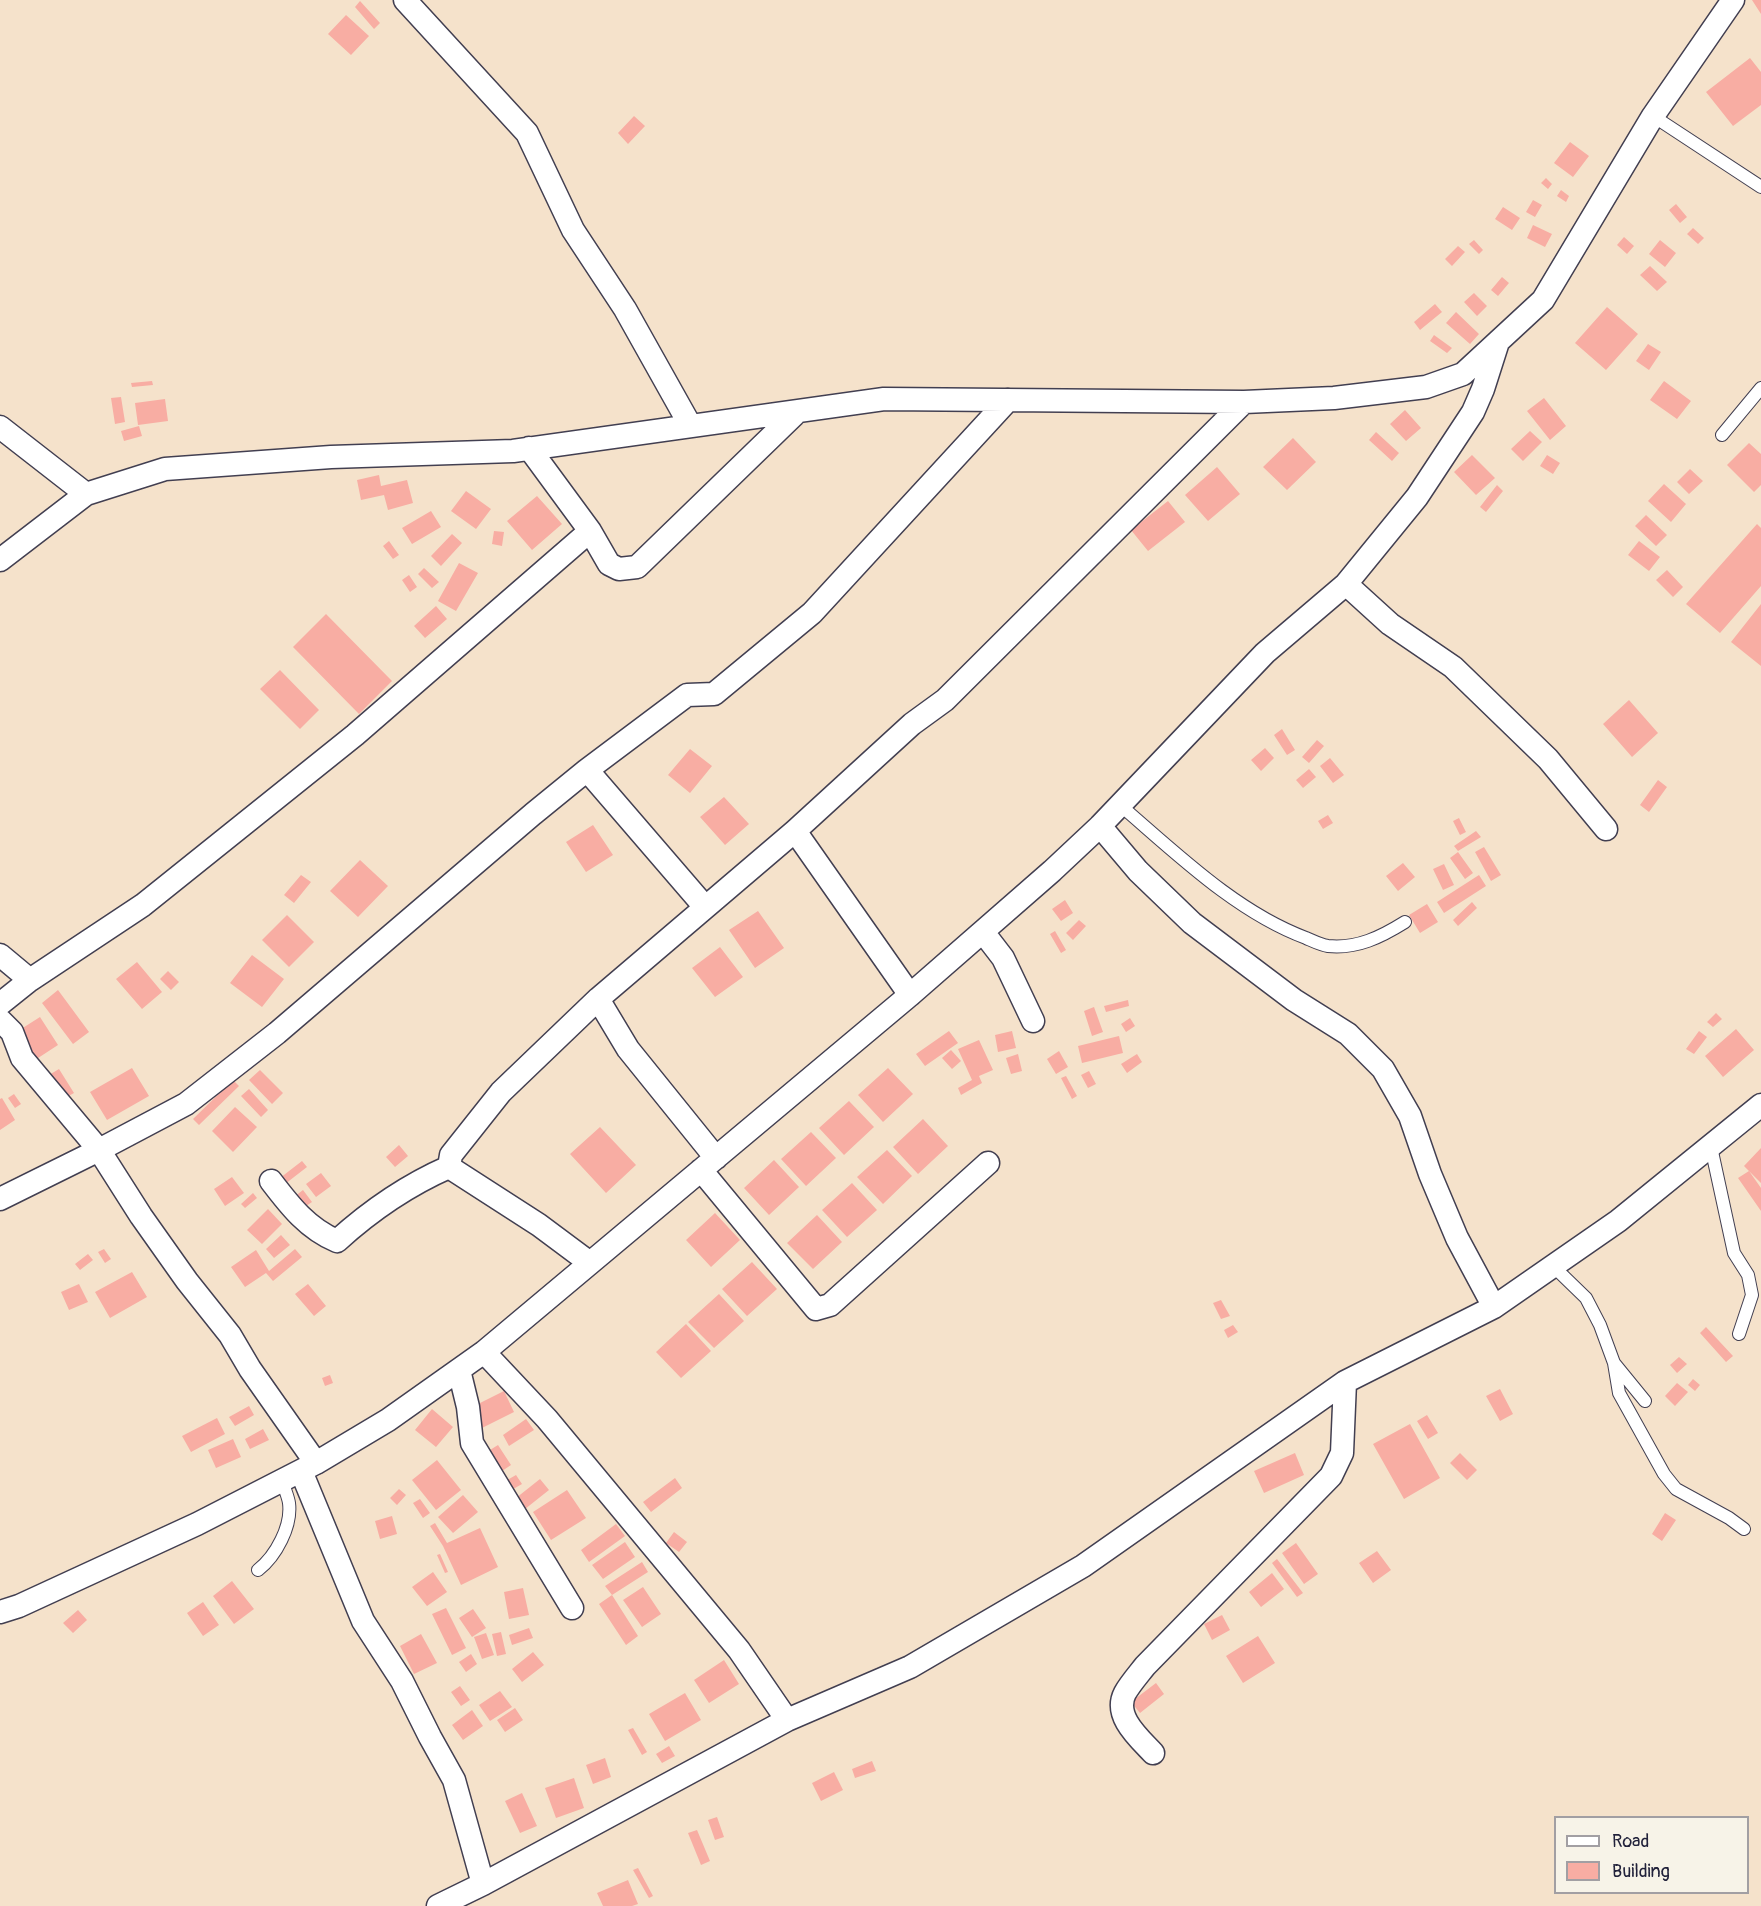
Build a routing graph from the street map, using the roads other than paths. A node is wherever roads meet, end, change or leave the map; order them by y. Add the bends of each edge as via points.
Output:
1 (405, 0) edge
2 (1733, 0) edge
3 (1653, 116) junction
4 (1761, 187) edge
5 (1498, 342) junction
6 (1761, 388) edge
7 (1008, 400) junction
8 (1244, 402) junction
9 (798, 411) junction
10 (690, 424) junction
11 (0, 427) edge
12 (1722, 435) dead end
13 (529, 448) junction
14 (86, 494) junction
15 (590, 531) junction
16 (0, 560) edge
17 (1346, 584) junction
18 (587, 770) junction
19 (1120, 805) junction
20 (1100, 826) junction
21 (1606, 829) dead end
22 (795, 831) junction
23 (705, 908) junction
24 (1405, 922) dead end
25 (982, 932) junction
26 (0, 955) edge
27 (30, 981) junction
28 (910, 995) junction
29 (598, 999) junction
30 (0, 1004) edge
31 (0, 1020) edge
32 (1033, 1021) dead end
33 (1761, 1105) edge
34 (1711, 1147) junction
35 (99, 1150) junction
36 (988, 1163) dead end
37 (708, 1164) junction
38 (449, 1167) junction
39 (271, 1181) dead end
40 (0, 1198) edge
41 (590, 1263) junction
42 (1553, 1266) junction
43 (1494, 1307) junction
44 (1739, 1334) dead end
45 (484, 1352) junction
46 (1614, 1363) junction
47 (459, 1370) junction
48 (1345, 1382) junction
49 (1645, 1401) dead end
50 (300, 1471) junction
51 (1744, 1529) dead end
52 (258, 1570) dead end
53 (573, 1608) dead end
54 (0, 1612) edge
55 (787, 1720) junction
56 (1153, 1753) dead end
57 (483, 1884) junction
58 (438, 1906) edge

1 - 10 street via 527,133 573,230 625,309
2 - 3 street
3 - 4 lane
3 - 5 street via 1543,300
5 - 8 street via 1463,375 1426,387 1334,398
5 - 17 street via 1473,412 1417,497
6 - 12 lane
7 - 8 street
7 - 9 street via 885,399
7 - 18 street via 812,614 714,694 687,695
8 - 22 street via 945,700 912,724
9 - 10 street
9 - 15 street via 637,567 619,569 609,564
10 - 13 street
11 - 14 street
13 - 14 street via 165,469
13 - 15 street
14 - 16 street
15 - 27 street via 346,742 143,905
17 - 19 street via 1265,653
17 - 21 street via 1390,624 1454,667 1548,759
18 - 23 street
18 - 35 street via 250,1055 186,1104
19 - 20 street
19 - 24 lane via 1179,856 1283,930 1326,946 1351,946 1366,943
20 - 25 street
20 - 43 street via 1138,871 1192,923 1294,1000 1348,1034 1383,1069 1410,1116 1457,1238
22 - 23 street
22 - 28 street
23 - 29 street
25 - 28 street
25 - 32 street via 1003,958
26 - 27 street
27 - 30 street
28 - 37 street
29 - 37 street
29 - 38 street via 501,1092 451,1155
31 - 35 street via 12,1032 22,1058
33 - 34 street
34 - 42 street via 1618,1221
34 - 44 lane via 1734,1253 1748,1275 1752,1295
35 - 40 street
35 - 50 street via 187,1281 230,1335
36 - 37 street via 830,1305 816,1309
37 - 41 street
38 - 39 street via 417,1182 337,1241 304,1221
38 - 41 street
41 - 45 street
42 - 43 street
42 - 46 lane via 1586,1298
43 - 48 street
45 - 47 street
45 - 55 street via 548,1419 739,1650
46 - 49 lane
46 - 51 lane via 1619,1393 1664,1474 1676,1489
47 - 50 street via 388,1420
47 - 53 street via 472,1443
48 - 55 street via 1083,1566 910,1667
48 - 56 street via 1342,1453 1331,1476 1144,1666 1124,1695 1122,1710 1128,1725
50 - 52 lane via 285,1533
50 - 54 street via 196,1524
50 - 57 street via 363,1621 402,1681 454,1780
55 - 57 street
57 - 58 street

